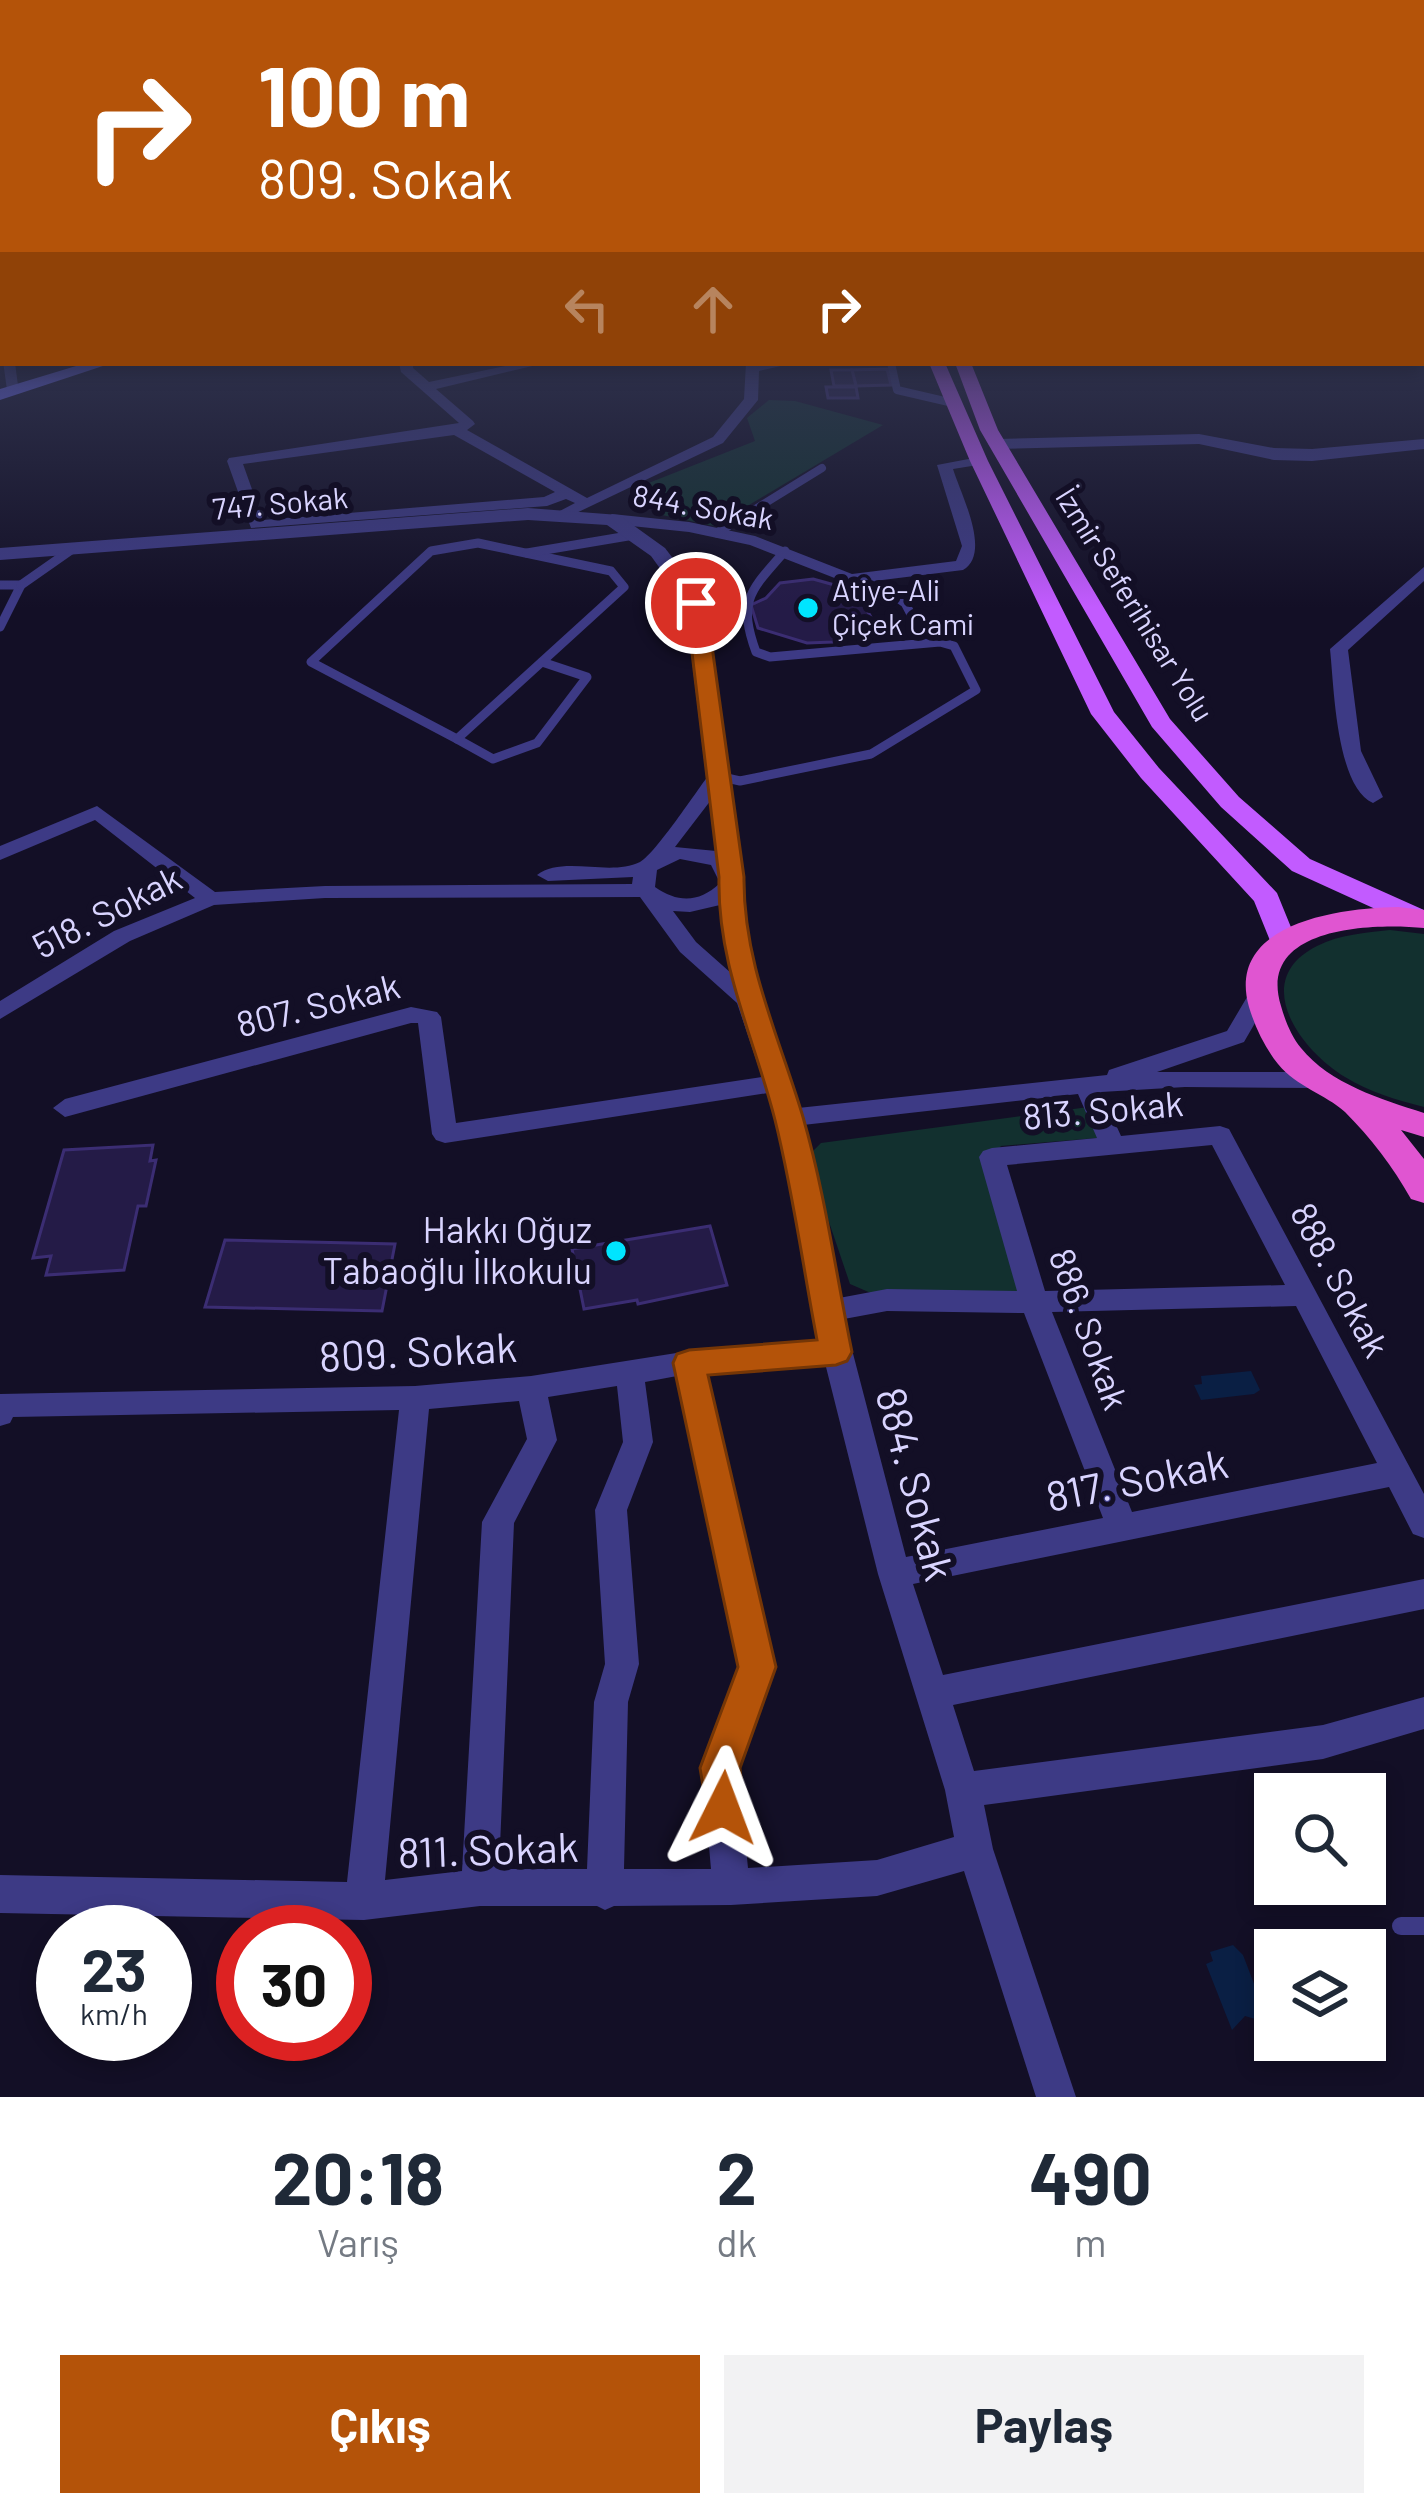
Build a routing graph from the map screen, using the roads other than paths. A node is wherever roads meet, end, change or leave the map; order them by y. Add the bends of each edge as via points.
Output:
1 (455, 413) edge
2 (740, 413) edge
3 (959, 413) edge
4 (977, 413) edge
5 (456, 430) junction
6 (1424, 444) edge
7 (988, 453) junction
8 (822, 469) dead end
9 (564, 504) junction
10 (612, 519) junction
11 (717, 533) junction
12 (634, 535) junction
13 (71, 550) junction
14 (785, 551) junction
15 (0, 554) edge
16 (527, 554) junction
17 (1424, 572) edge
18 (860, 578) junction
19 (0, 585) edge
20 (21, 585) junction
21 (0, 627) edge
22 (925, 641) junction
23 (542, 662) junction
24 (458, 739) junction
25 (718, 776) junction
26 (1373, 797) dead end
27 (0, 854) edge
28 (730, 877) junction
29 (650, 878) junction
30 (210, 899) junction
31 (1420, 918) edge
32 (1283, 942) junction
33 (1258, 997) junction
34 (748, 1000) junction
35 (0, 1011) edge
36 (1317, 1080) junction
37 (776, 1083) junction
38 (1088, 1087) junction
39 (1357, 1105) junction
40 (65, 1108) dead end
41 (789, 1118) junction
42 (1424, 1125) edge
43 (1220, 1135) joint
44 (1112, 1144) junction
45 (992, 1157) joint
46 (1424, 1190) edge
47 (1304, 1295) junction
48 (1034, 1303) junction
49 (827, 1312) junction
50 (836, 1352) junction
51 (689, 1363) junction
52 (630, 1375) junction
53 (531, 1388) junction
54 (415, 1398) junction
55 (1, 1409) edge
56 (1397, 1472) junction
57 (1121, 1524) junction
58 (1424, 1525) edge
59 (894, 1574) junction
60 (1424, 1594) edge
61 (932, 1693) junction
62 (1424, 1713) edge
63 (963, 1790) junction
64 (975, 1849) junction
65 (731, 1887) junction
66 (480, 1888) junction
67 (605, 1891) junction
68 (0, 1894) edge
69 (364, 1901) junction
70 (1401, 1926) dead end
71 (1424, 1926) edge
72 (1056, 2097) edge

1 - 5 street via 468,424
2 - 9 street, 844. Sokak via 718,440 587,504
3 - 7 main road, İzmir Seferihisar Yolu
4 - 7 main road, İzmir Seferihisar Yolu
5 - 9 street
5 - 9 street, 844. Sokak via 234,461 256,525
6 - 7 street via 1312,455 1199,439
7 - 18 street via 944,465 970,546 963,565
7 - 31 main road, İzmir Seferihisar Yolu via 1160,722 1230,802 1300,865
7 - 32 main road, İzmir Seferihisar Yolu via 1102,714 1267,899
8 - 11 lane
9 - 10 street, 884. Sokak
9 - 13 street, 747. Sokak
10 - 11 street, 844. Sokak
10 - 12 street, 884. Sokak
11 - 14 street, 844. Sokak
12 - 16 lane
12 - 25 street, 884. Sokak via 658,552 696,603
13 - 15 street, 747. Sokak
13 - 20 lane
14 - 18 street, 844. Sokak
14 - 22 lane via 744,602 756,652 770,658
16 - 23 lane via 611,571 623,587
16 - 24 lane via 478,543 431,551 311,662
17 - 26 street via 1339,649 1351,751
18 - 22 lane via 903,596
19 - 20 lane
20 - 21 lane
22 - 25 lane via 954,646 976,690 871,754 740,781
23 - 24 lane
23 - 24 lane via 587,676 537,743 493,759
25 - 28 street, 884. Sokak
25 - 29 street
27 - 30 street via 97,812
28 - 29 street via 696,853
28 - 29 street via 705,904 676,905
28 - 34 street, 884. Sokak
29 - 30 street, 518. Sokak
29 - 34 street via 688,947
30 - 35 street, 518. Sokak via 122,936
31 - 32 highway via 1364,915 1318,924
32 - 33 highway via 1263,967
33 - 36 highway via 1288,1056
33 - 38 street via 1236,1036
34 - 37 street, 884. Sokak
36 - 38 street via 1250,1076
36 - 39 highway
37 - 40 street, 807. Sokak via 445,1134 429,1017 411,1016
37 - 41 street, 884. Sokak
38 - 41 street
38 - 44 street
39 - 42 highway
39 - 46 highway
41 - 49 street, 884. Sokak
43 - 44 street, 813. Sokak
43 - 47 street, 888. Sokak
44 - 45 street, 813. Sokak
45 - 48 street, 886. Sokak
47 - 48 street
47 - 56 street, 888. Sokak
48 - 49 street via 887,1300
48 - 57 street, 886. Sokak
49 - 50 street, 884. Sokak
50 - 51 street, 809. Sokak
50 - 59 street, 884. Sokak
51 - 52 street, 809. Sokak
51 - 65 street via 757,1667 720,1768
52 - 53 street, 809. Sokak
52 - 67 street via 638,1442 611,1510 622,1664 611,1702
53 - 54 street, 809. Sokak
53 - 66 street via 542,1440 499,1522
54 - 55 street, 809. Sokak
54 - 69 street
56 - 57 street, 817. Sokak
56 - 58 street, 888. Sokak
57 - 59 street, 817. Sokak
59 - 61 street, 884. Sokak
60 - 61 street
61 - 63 street, 884. Sokak
62 - 63 street via 1323,1742
63 - 64 street, 884. Sokak
64 - 65 street, 811. Sokak via 877,1878
64 - 72 street, 884. Sokak
65 - 67 street, 811. Sokak
66 - 67 street, 811. Sokak
66 - 69 street, 811. Sokak
68 - 69 street, 811. Sokak
70 - 71 lane

